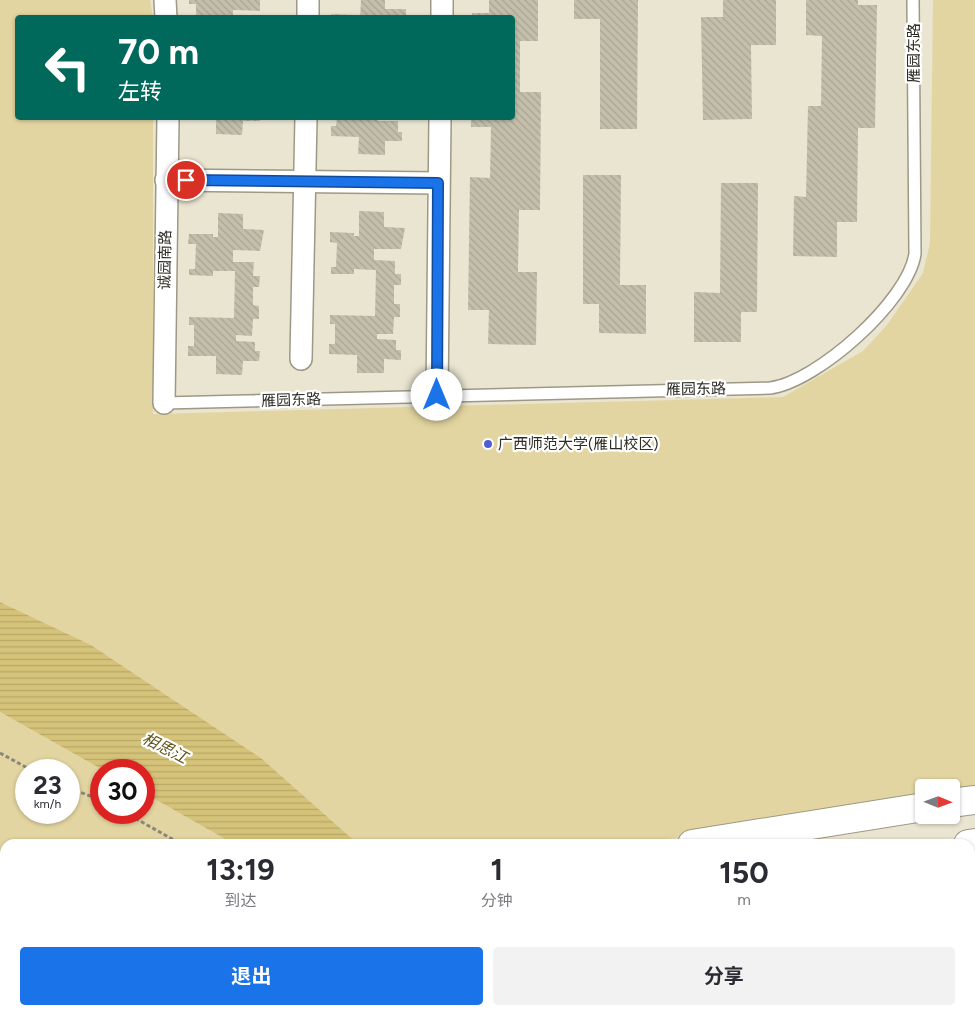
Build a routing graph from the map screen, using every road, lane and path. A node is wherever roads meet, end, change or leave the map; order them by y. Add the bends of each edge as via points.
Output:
1 (165, 0) edge
2 (308, 0) edge
3 (442, 0) edge
4 (914, 0) edge
5 (166, 15) edge
6 (308, 15) edge
7 (442, 15) edge
8 (168, 120) edge
9 (306, 120) edge
10 (440, 120) edge
11 (166, 180) junction
12 (305, 182) junction
13 (438, 183) junction
14 (301, 359) dead end
15 (437, 395) junction
16 (164, 403) joint
17 (0, 753) edge
18 (15, 761) edge
19 (975, 800) edge
20 (960, 802) edge
21 (915, 808) edge
22 (145, 824) edge
23 (172, 839) edge
24 (723, 839) edge

1 - 5 street
2 - 6 street
3 - 7 street
4 - 15 lane, 雁园东路 via 914,260 903,285 847,346 794,380 770,388
8 - 11 street, 诚园南路
9 - 12 street
10 - 13 street
11 - 12 street
11 - 16 street, 诚园南路
12 - 13 street
12 - 14 street
13 - 15 street
15 - 16 lane, 雁园东路
17 - 18 path
19 - 20 main road
21 - 24 main road
22 - 23 path

